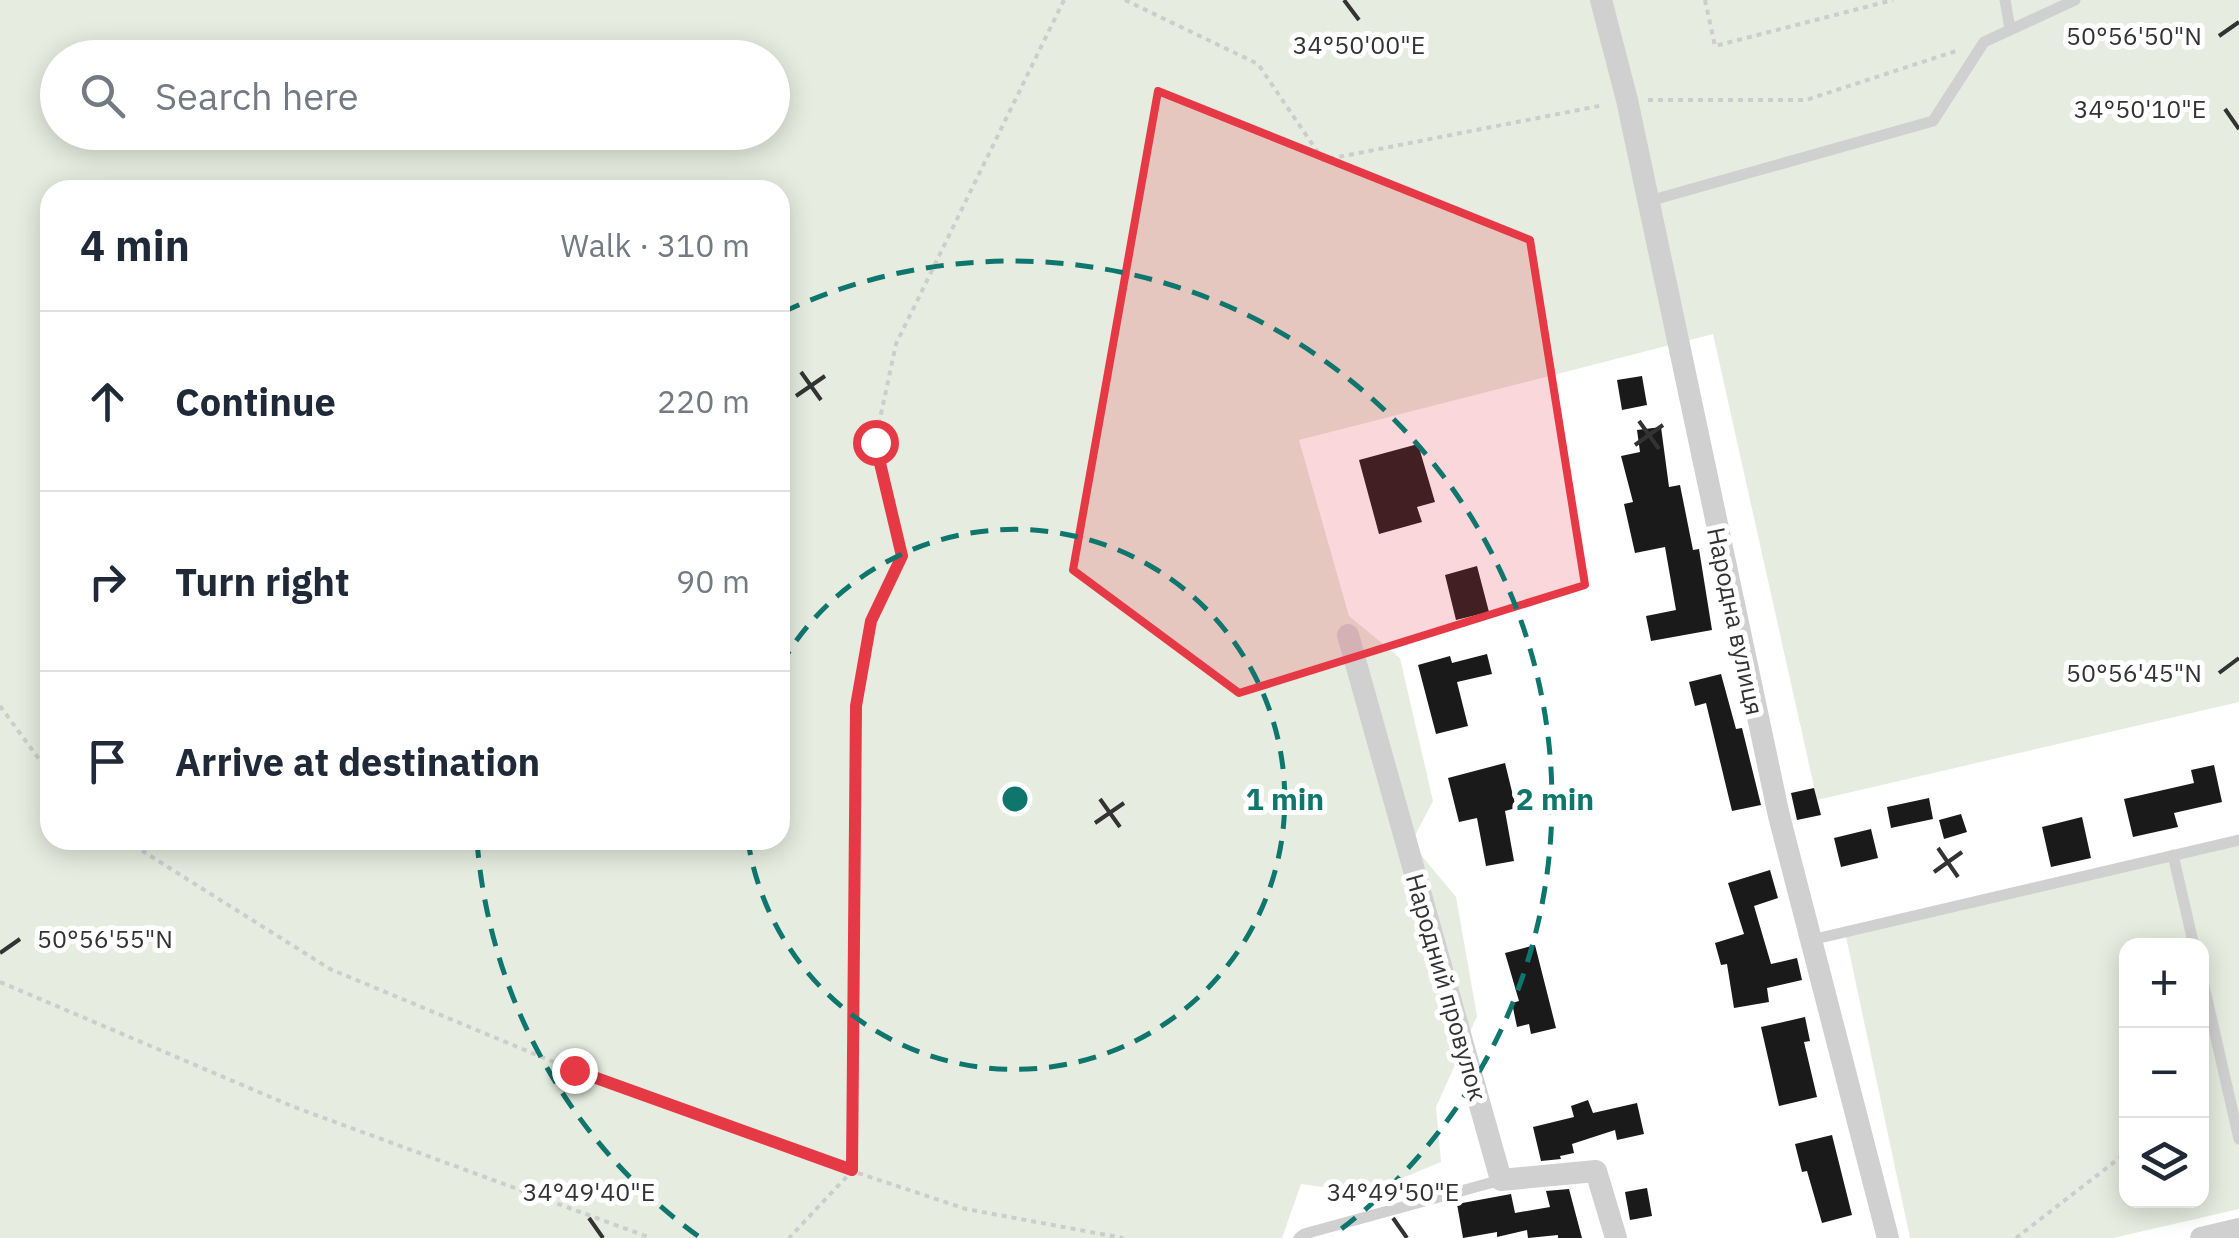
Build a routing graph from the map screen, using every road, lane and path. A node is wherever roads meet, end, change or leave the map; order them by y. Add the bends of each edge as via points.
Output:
1 (1064, 0) edge
2 (1125, 0) edge
3 (1601, 0) edge
4 (1705, 0) edge
5 (1893, 0) edge
6 (2005, 0) edge
7 (2075, 0) edge
8 (2010, 29) junction
9 (1984, 42) junction
10 (1627, 100) junction
11 (1649, 201) junction
12 (1348, 635) dead end
13 (0, 706) edge
14 (40, 760) edge
15 (2239, 840) edge
16 (141, 850) edge
17 (2173, 855) junction
18 (2192, 938) edge
19 (1811, 940) junction
20 (0, 982) edge
21 (2209, 1008) edge
22 (2239, 1139) edge
23 (2119, 1158) edge
24 (852, 1170) junction
25 (1500, 1180) junction
26 (651, 1238) edge
27 (789, 1238) edge
28 (1123, 1238) edge
29 (1299, 1238) edge
30 (1616, 1238) edge
31 (1888, 1238) edge
32 (2016, 1238) edge

1 - 24 path via 896,344 875,442 902,556 871,621 856,706
2 - 10 path via 1258,64 1323,160
3 - 10 street, Народна вулиця
4 - 5 path via 1715,46
6 - 8 lane
7 - 8 lane
8 - 9 lane
9 - 10 path via 1806,100
9 - 11 lane via 1933,121
10 - 11 street, Народна вулиця
11 - 19 street, Народна вулиця via 1774,798
12 - 25 street, Народний провулок
13 - 14 path
15 - 17 lane
16 - 24 path via 330,969 574,1070
17 - 18 lane
17 - 19 lane
19 - 31 street, Народна вулиця
20 - 26 path via 294,1106
21 - 22 lane
23 - 32 path
24 - 27 path
24 - 28 path via 966,1209
25 - 29 lane
25 - 30 street via 1596,1171

